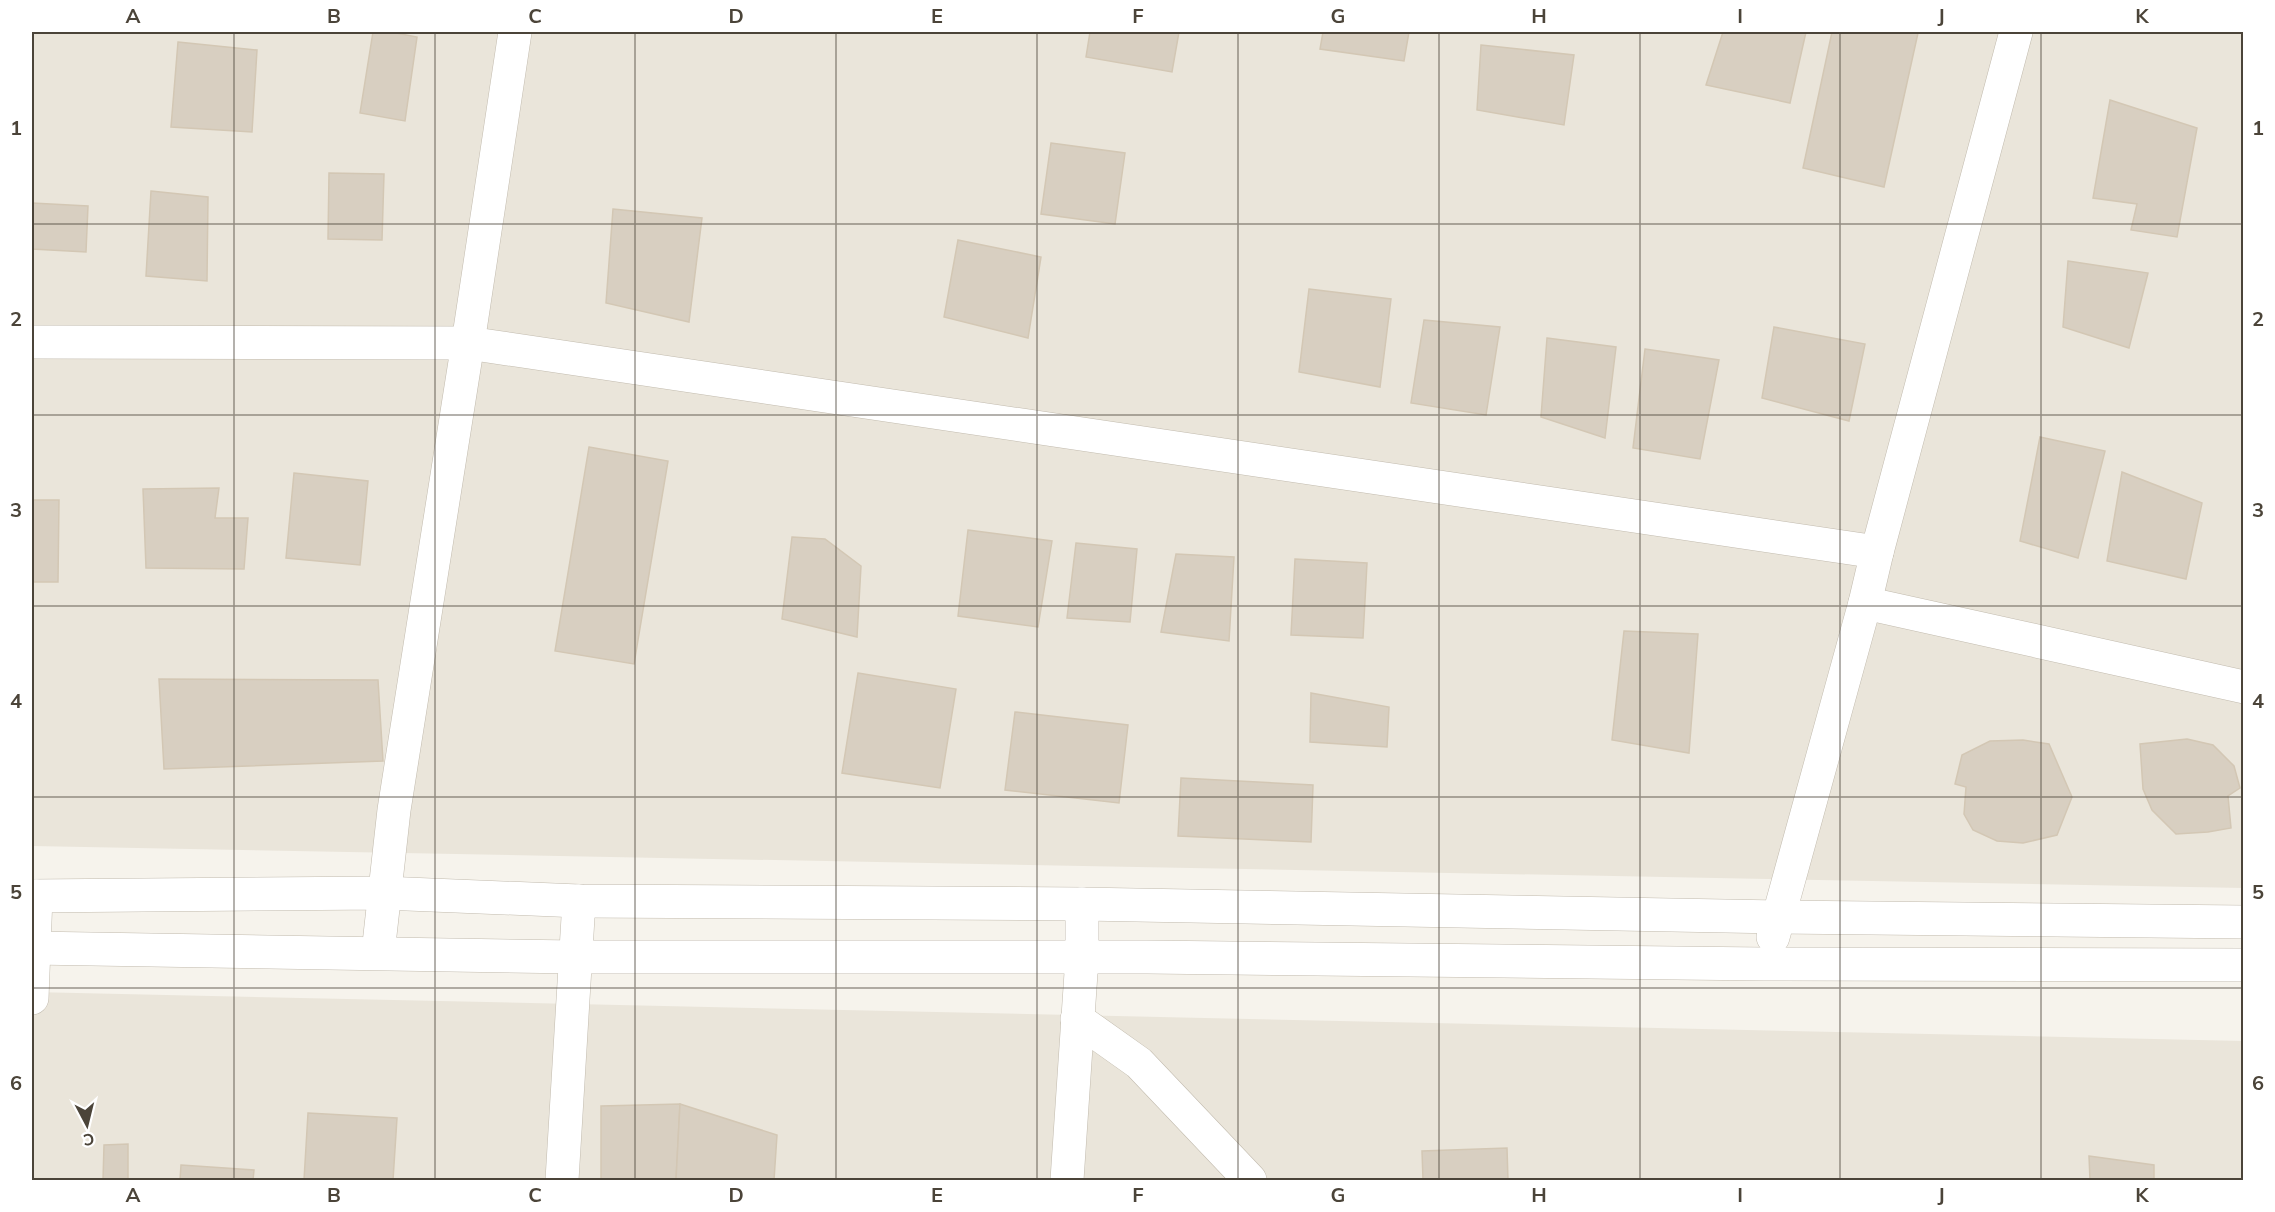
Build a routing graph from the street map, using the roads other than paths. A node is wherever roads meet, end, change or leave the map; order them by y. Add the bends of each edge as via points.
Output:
1 (515, 32) edge
2 (2016, 32) edge
3 (32, 342) edge
4 (468, 343) junction
5 (1877, 552) junction
6 (1865, 603) junction
7 (2244, 687) edge
8 (383, 893) junction
9 (34, 896) edge
10 (579, 901) junction
11 (1082, 904) junction
12 (1779, 917) junction
13 (2244, 922) edge
14 (33, 948) edge
15 (378, 953) junction
16 (575, 957) junction
17 (1082, 958) junction
18 (1764, 964) junction
19 (2244, 965) edge
20 (32, 998) edge
21 (1077, 1019) junction
22 (562, 1180) edge
23 (1067, 1180) edge
24 (1250, 1180) edge

1 - 4 street
2 - 5 street
3 - 4 street
4 - 5 street
4 - 8 street
5 - 6 street
6 - 7 street
6 - 12 street
8 - 9 street
8 - 10 street
8 - 15 street
9 - 14 street
10 - 11 street
10 - 16 street
11 - 12 street
11 - 17 street
12 - 13 street
12 - 18 street
14 - 15 street
14 - 20 street
15 - 16 street
16 - 17 street
16 - 22 street
17 - 18 street
17 - 21 street
18 - 19 street
21 - 23 street
21 - 24 street via 1139,1064

